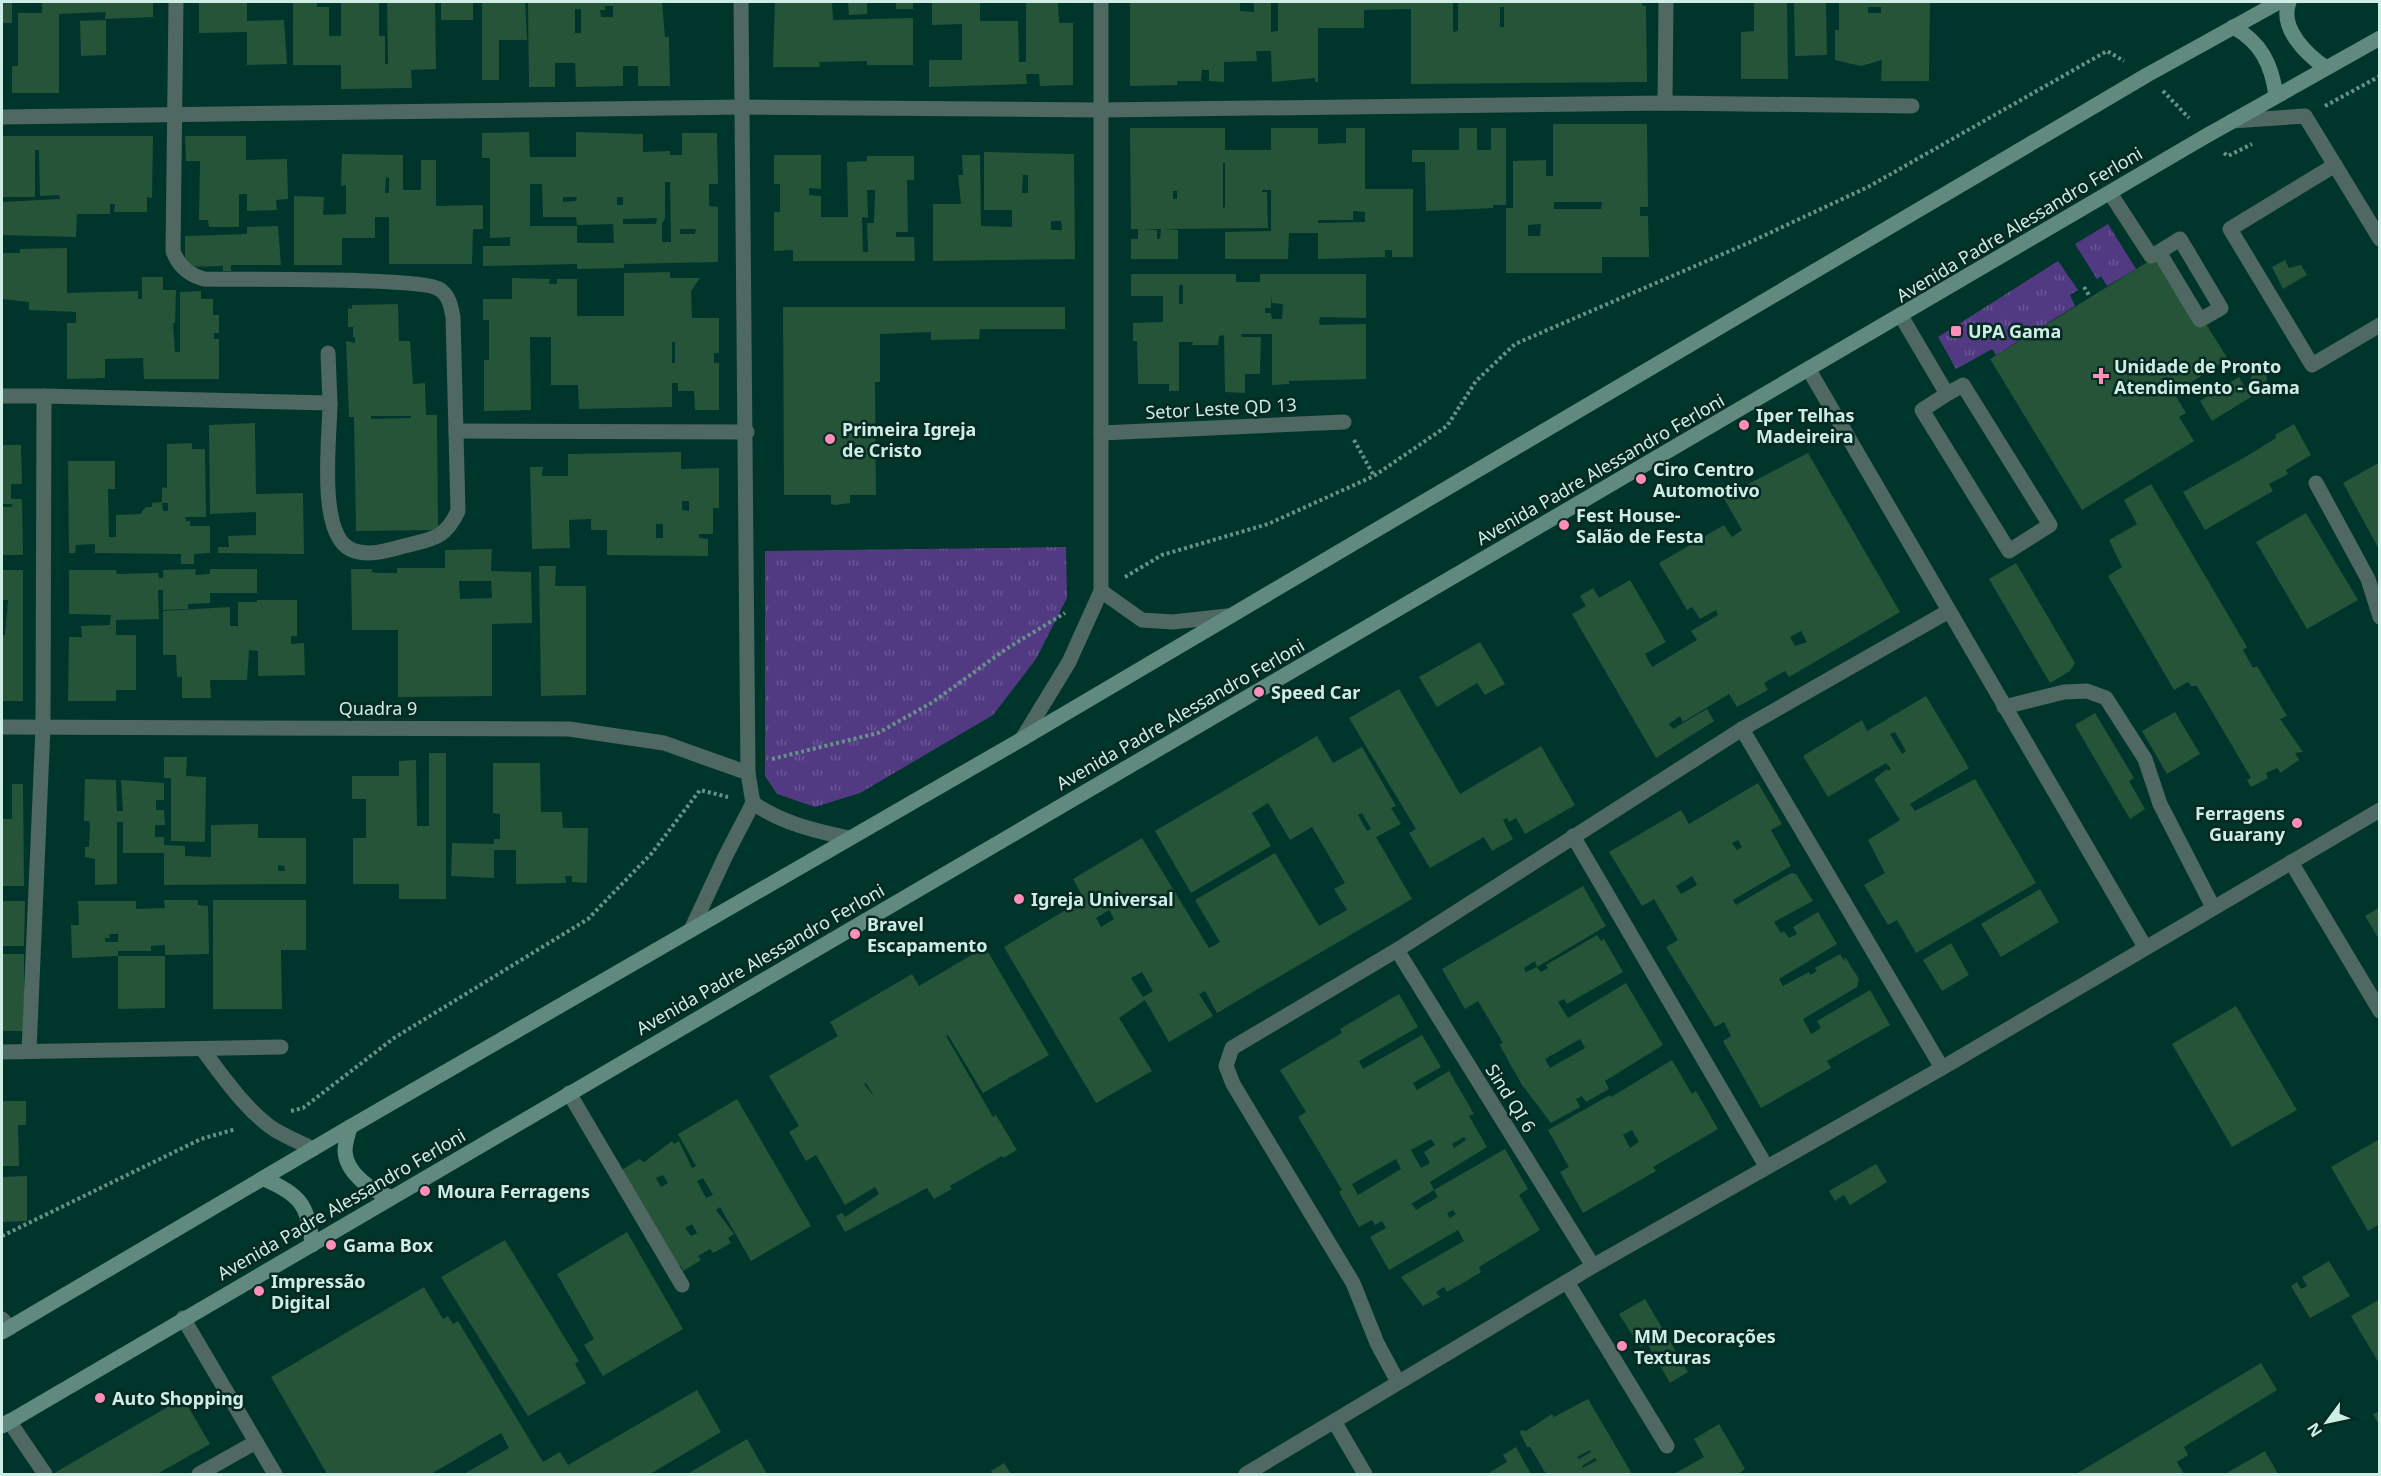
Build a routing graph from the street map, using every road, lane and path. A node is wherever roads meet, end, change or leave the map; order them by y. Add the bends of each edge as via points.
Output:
1 (176, 2) edge
2 (741, 2) edge
3 (1101, 2) edge
4 (1666, 2) edge
5 (2279, 2) edge
6 (2289, 2) edge
7 (2233, 27) junction
8 (2379, 39) edge
9 (2326, 68) junction
10 (2147, 75) junction
11 (2379, 76) edge
12 (2276, 96) junction
13 (1665, 103) junction
14 (1912, 106) dead end
15 (2323, 107) dead end
16 (741, 108) junction
17 (1100, 110) junction
18 (176, 115) junction
19 (2, 117) edge
20 (2232, 121) junction
21 (2206, 136) junction
22 (2228, 156) dead end
23 (2335, 165) junction
24 (2110, 193) junction
25 (2379, 239) edge
26 (2159, 252) junction
27 (2084, 287) dead end
28 (2090, 297) dead end
29 (1901, 316) junction
30 (2379, 325) edge
31 (328, 353) dead end
32 (1809, 370) junction
33 (1947, 394) junction
34 (2, 396) edge
35 (44, 396) junction
36 (330, 403) junction
37 (1344, 422) joint
38 (456, 431) junction
39 (747, 432) junction
40 (1101, 433) junction
41 (1374, 476) junction
42 (2316, 483) dead end
43 (1101, 591) junction
44 (1949, 611) junction
45 (1227, 616) junction
46 (2379, 617) edge
47 (2004, 706) junction
48 (2, 727) edge
49 (43, 727) junction
50 (1742, 729) junction
51 (1022, 739) junction
52 (762, 761) dead end
53 (748, 773) junction
54 (753, 804) junction
55 (2379, 810) edge
56 (1573, 836) junction
57 (849, 838) junction
58 (2291, 862) junction
59 (2213, 907) junction
60 (691, 930) junction
61 (2145, 947) junction
62 (1396, 950) junction
63 (2379, 1011) edge
64 (282, 1047) dead end
65 (202, 1048) junction
66 (29, 1051) junction
67 (2, 1052) edge
68 (1942, 1068) junction
69 (569, 1093) junction
70 (263, 1120) junction
71 (350, 1127) junction
72 (313, 1149) junction
73 (1766, 1166) junction
74 (264, 1179) junction
75 (391, 1197) junction
76 (2, 1236) edge
77 (312, 1245) junction
78 (1593, 1266) junction
79 (1567, 1282) junction
80 (682, 1285) dead end
81 (183, 1318) junction
82 (4, 1326) edge
83 (1398, 1382) junction
84 (5, 1423) edge
85 (1335, 1423) junction
86 (256, 1443) junction
87 (1668, 1446) dead end
88 (45, 1474) edge
89 (199, 1474) edge
90 (275, 1474) edge
91 (1246, 1474) edge
92 (1365, 1474) edge

1 - 18 street
2 - 16 street
3 - 17 street
4 - 13 street
5 - 7 main road
6 - 9 main road via 2288,18 2296,39
7 - 10 main road
7 - 12 main road via 2252,39 2265,56 2273,73
8 - 9 main road, Avenida Padre Alessandro Ferloni
9 - 12 main road, Avenida Padre Alessandro Ferloni
10 - 21 path
10 - 41 path via 2107,51 1868,187 1515,344 1476,381 1447,426
10 - 45 main road
11 - 15 path
12 - 20 main road, Avenida Padre Alessandro Ferloni
13 - 14 street
13 - 17 street
16 - 17 street
16 - 18 street
16 - 39 street
17 - 40 street
18 - 19 street
18 - 38 street via 173,251 177,260 188,272 204,279 438,287 448,297 453,317
20 - 21 main road, Avenida Padre Alessandro Ferloni
20 - 23 street via 2305,117
21 - 22 path
21 - 24 main road, Avenida Padre Alessandro Ferloni
23 - 25 street
23 - 30 street via 2230,229 2312,366
24 - 26 street via 2151,256
24 - 29 main road, Avenida Padre Alessandro Ferloni
26 - 26 street via 2200,320 2222,308 2180,239
27 - 28 path
29 - 32 main road, Avenida Padre Alessandro Ferloni
29 - 33 street
31 - 36 street
32 - 44 street
32 - 69 main road, Avenida Padre Alessandro Ferloni
33 - 33 street via 1922,410 2009,551 2050,525 1963,384
34 - 35 street
35 - 36 street
35 - 49 street
36 - 38 street via 328,507 339,539 348,549 363,554 436,538 450,528 458,511
37 - 40 street, Setor Leste QD 13
37 - 41 path
38 - 39 street
39 - 53 street
40 - 43 street
41 - 43 path via 1268,524 1162,555
42 - 46 street via 2368,579
43 - 45 street via 1142,620 1173,622
43 - 51 street via 1070,662
43 - 52 path via 879,733
44 - 47 street
44 - 50 street
45 - 51 main road
47 - 59 street via 2064,692 2087,691 2106,698 2145,759 2160,804
47 - 61 street
48 - 49 street, Quadra 9
49 - 53 street, Quadra 9 via 569,729 664,743
49 - 66 street
50 - 56 street
50 - 68 street
51 - 57 main road
53 - 54 street
54 - 57 street via 771,815 816,831
54 - 60 street
54 - 70 path via 700,790 652,853 588,919 394,1038 303,1107
55 - 58 street
56 - 62 street
56 - 73 street
57 - 60 main road
58 - 59 street
58 - 63 street
59 - 61 street
60 - 71 main road
61 - 68 street
62 - 78 street, Sind QI 6
62 - 83 street via 1232,1048 1226,1066 1233,1084 1353,1283
64 - 65 street
65 - 66 street
65 - 70 street
66 - 67 street
68 - 73 street
69 - 75 main road, Avenida Padre Alessandro Ferloni
69 - 80 street
70 - 72 street
70 - 76 path via 201,1139
71 - 72 main road
71 - 75 main road via 345,1153 356,1174 378,1194
72 - 74 main road
73 - 78 street
74 - 77 main road via 289,1190 303,1205 311,1224
74 - 82 main road
75 - 77 main road, Avenida Padre Alessandro Ferloni
77 - 81 main road, Avenida Padre Alessandro Ferloni
78 - 79 street
79 - 83 street
79 - 87 street
81 - 84 main road, Avenida Padre Alessandro Ferloni
81 - 86 street
83 - 85 street
84 - 88 street
85 - 91 street
85 - 92 street
86 - 89 street
86 - 90 street

